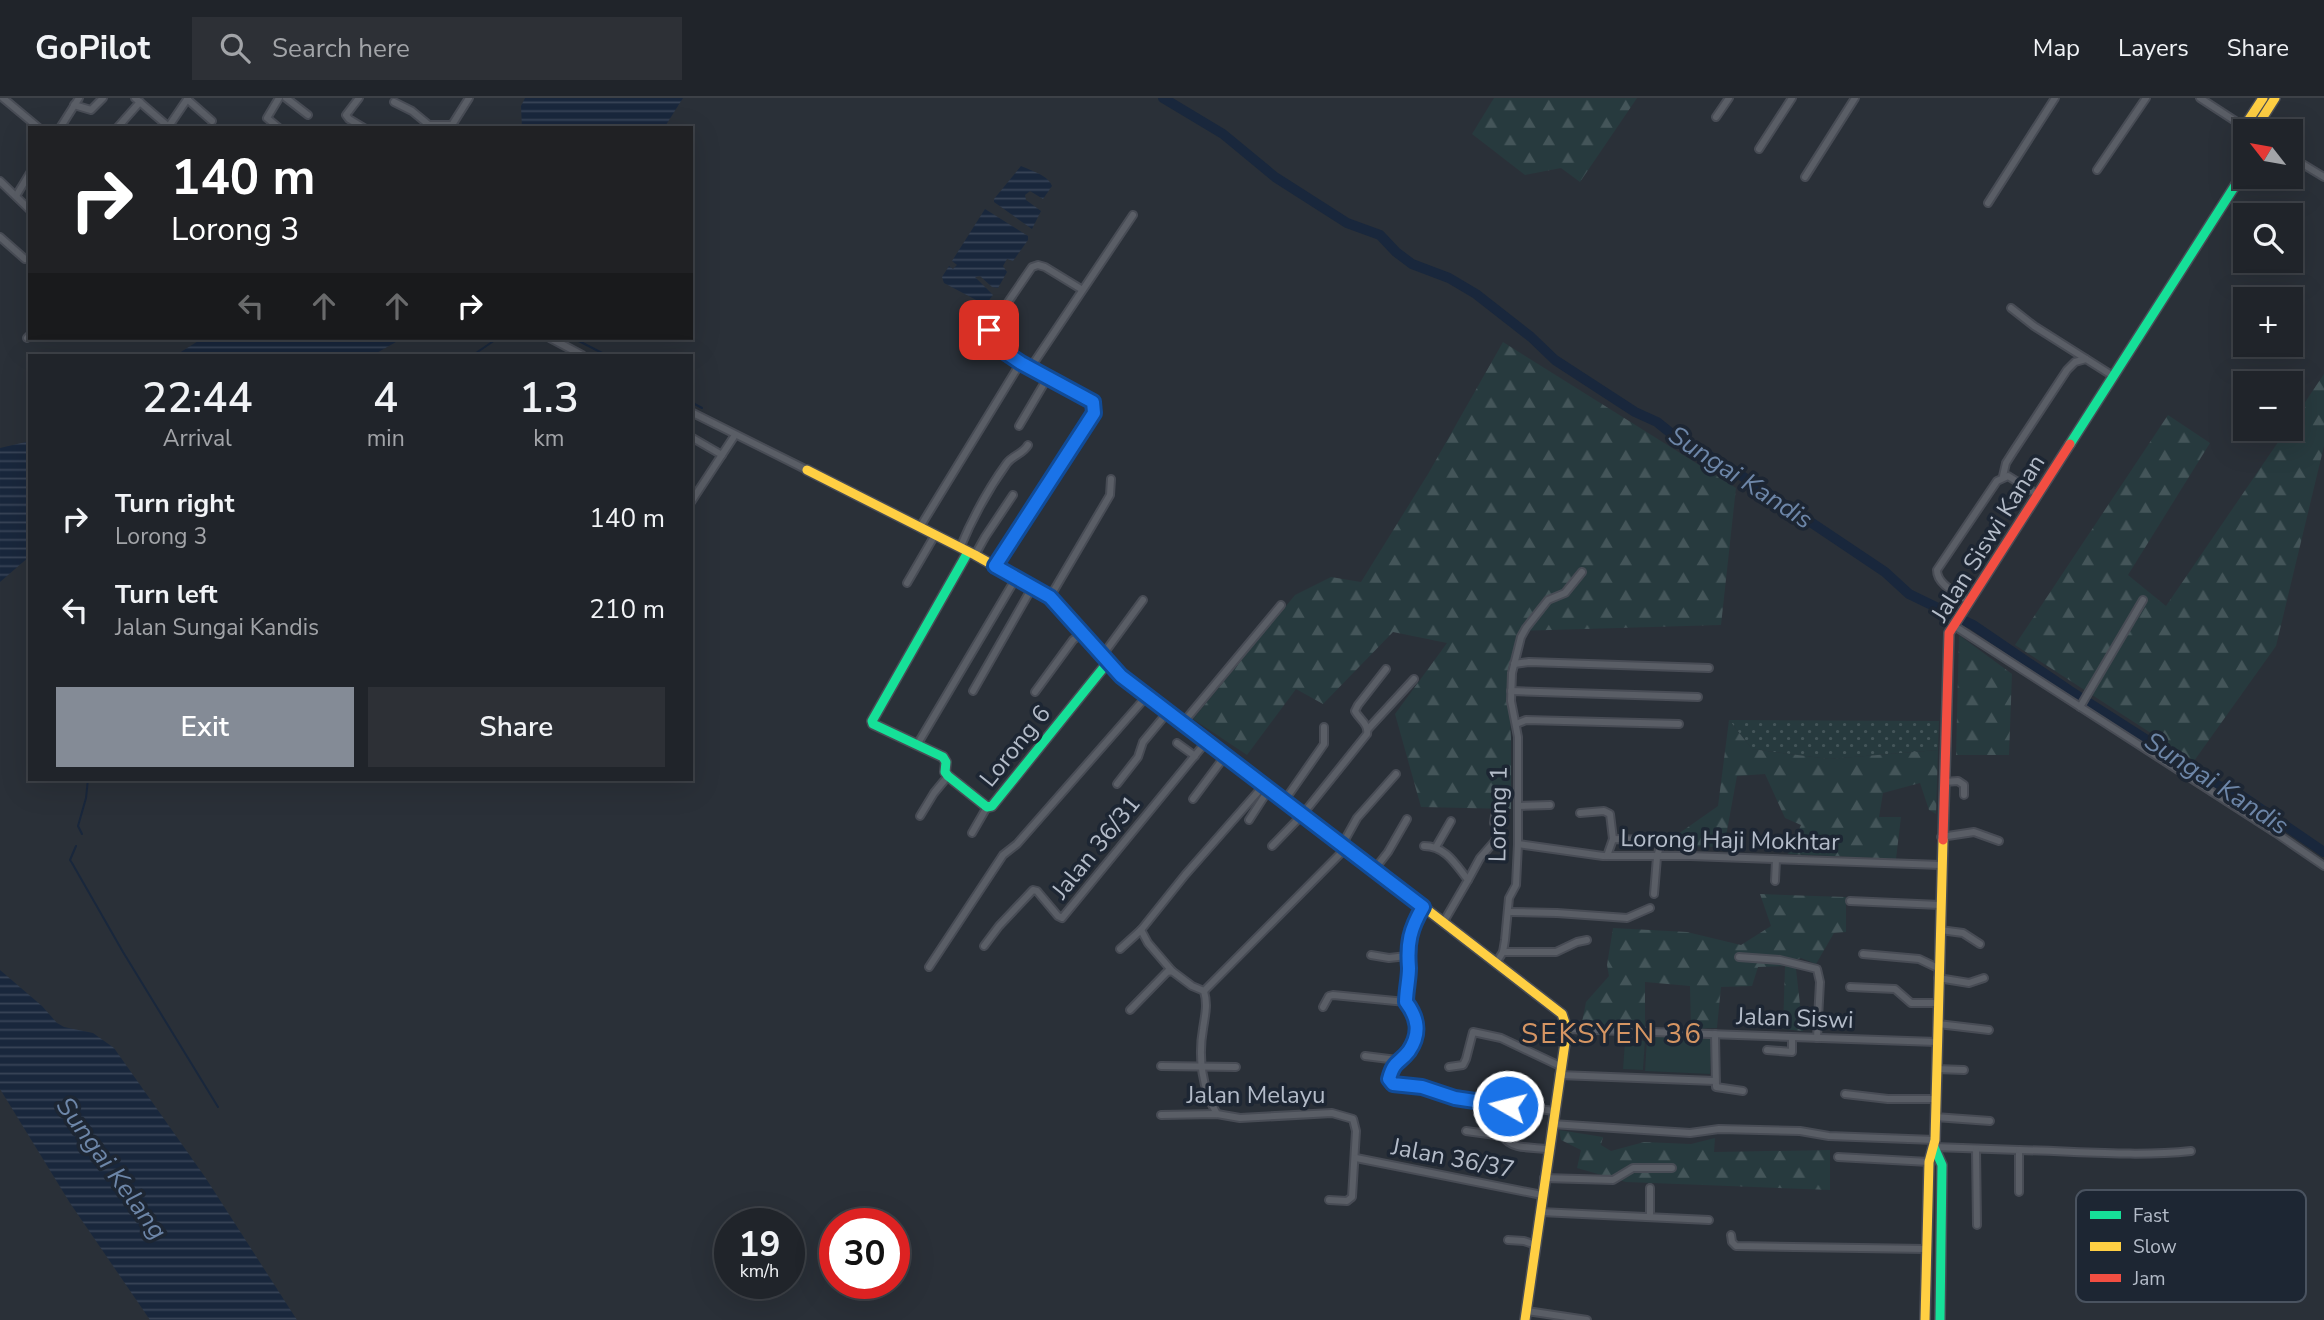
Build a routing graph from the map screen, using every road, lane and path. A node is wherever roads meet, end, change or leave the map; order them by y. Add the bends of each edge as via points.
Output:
1 (3, 98) edge
2 (79, 98) edge
3 (103, 98) edge
4 (279, 98) edge
5 (286, 98) edge
6 (359, 98) edge
7 (459, 98) edge
8 (1729, 98) edge
9 (1792, 98) edge
10 (1855, 98) edge
11 (2055, 98) edge
12 (2146, 98) edge
13 (2200, 98) edge
14 (2263, 98) edge
15 (2275, 98) edge
16 (188, 99) edge
17 (137, 100) edge
18 (468, 101) edge
19 (394, 102) dead end
20 (74, 105) junction
21 (308, 115) dead end
22 (1716, 117) dead end
23 (2254, 119) edge
24 (2258, 119) edge
25 (2233, 120) edge
26 (212, 121) dead end
27 (36, 126) edge
28 (61, 126) edge
29 (118, 126) edge
30 (168, 126) edge
31 (170, 126) edge
32 (277, 126) edge
33 (361, 126) edge
34 (426, 126) edge
35 (1759, 149) dead end
36 (2303, 164) edge
37 (2097, 170) dead end
38 (28, 176) edge
39 (1805, 177) dead end
40 (2324, 177) edge
41 (0, 181) edge
42 (2233, 189) edge
43 (16, 196) junction
44 (1988, 203) dead end
45 (28, 208) edge
46 (1133, 215) dead end
47 (0, 237) edge
48 (25, 259) dead end
49 (1081, 289) junction
50 (2011, 308) dead end
51 (554, 340) edge
52 (580, 354) edge
53 (2086, 359) junction
54 (1021, 363) junction
55 (1031, 366) junction
56 (2113, 376) junction
57 (1048, 377) junction
58 (693, 413) edge
59 (1019, 426) dead end
60 (735, 435) junction
61 (693, 438) edge
62 (1028, 445) dead end
63 (722, 454) junction
64 (807, 470) joint
65 (2003, 476) junction
66 (1111, 480) dead end
67 (2037, 494) junction
68 (1013, 495) dead end
69 (693, 497) edge
70 (920, 527) junction
71 (935, 535) junction
72 (968, 552) junction
73 (995, 566) junction
74 (1582, 572) dead end
75 (1016, 578) junction
76 (907, 583) dead end
77 (1032, 586) junction
78 (1050, 597) junction
79 (1143, 600) dead end
80 (2143, 600) dead end
81 (1968, 601) junction
82 (1281, 605) dead end
83 (1954, 623) junction
84 (1082, 633) junction
85 (1105, 659) junction
86 (1514, 664) junction
87 (1709, 668) dead end
88 (1386, 669) dead end
89 (1414, 679) dead end
90 (973, 691) dead end
91 (1511, 691) junction
92 (1035, 692) dead end
93 (1146, 697) junction
94 (1698, 697) dead end
95 (2081, 705) junction
96 (1167, 713) junction
97 (1182, 724) junction
98 (1516, 724) junction
99 (1679, 724) dead end
100 (1324, 727) dead end
101 (1368, 729) junction
102 (1206, 742) junction
103 (1177, 743) dead end
104 (917, 745) junction
105 (1195, 756) junction
106 (1225, 756) junction
107 (1396, 774) dead end
108 (948, 776) junction
109 (1944, 782) junction
110 (1117, 784) dead end
111 (1266, 787) junction
112 (1964, 795) dead end
113 (1193, 799) dead end
114 (1284, 800) junction
115 (1550, 805) dead end
116 (1518, 806) junction
117 (987, 807) junction
118 (1580, 813) dead end
119 (1303, 814) junction
120 (920, 816) dead end
121 (1494, 816) dead end
122 (1407, 819) dead end
123 (1249, 820) dead end
124 (1451, 821) dead end
125 (972, 833) dead end
126 (1941, 837) junction
127 (1613, 839) junction
128 (1662, 839) dead end
129 (1651, 840) dead end
130 (1999, 841) dead end
131 (1518, 844) junction
132 (1272, 846) dead end
133 (1424, 846) dead end
134 (1344, 847) junction
135 (1436, 847) junction
136 (1607, 856) junction
137 (1657, 857) junction
138 (1776, 860) junction
139 (1941, 865) junction
140 (2324, 866) edge
141 (1374, 870) junction
142 (1468, 880) junction
143 (1775, 881) dead end
144 (1654, 894) dead end
145 (1850, 901) dead end
146 (1940, 905) junction
147 (1423, 907) junction
148 (1650, 908) dead end
149 (1508, 912) junction
150 (1444, 923) junction
151 (1141, 930) junction
152 (1940, 930) junction
153 (1587, 940) dead end
154 (1980, 944) dead end
155 (984, 946) dead end
156 (1120, 949) dead end
157 (1503, 952) junction
158 (1863, 954) dead end
159 (1371, 955) dead end
160 (1407, 956) junction
161 (1740, 957) dead end
162 (1496, 963) junction
163 (929, 967) dead end
164 (1172, 971) junction
165 (1938, 973) junction
166 (1984, 978) dead end
167 (1850, 987) dead end
168 (1204, 991) junction
169 (1406, 1002) junction
170 (1938, 1003) junction
171 (1323, 1007) dead end
172 (1130, 1010) dead end
173 (1938, 1024) junction
174 (1567, 1029) junction
175 (1989, 1030) dead end
176 (1716, 1034) junction
177 (1792, 1038) junction
178 (1817, 1038) junction
179 (1937, 1042) junction
180 (1767, 1050) dead end
181 (1365, 1056) dead end
182 (1397, 1060) junction
183 (1161, 1066) dead end
184 (1202, 1066) junction
185 (1236, 1067) dead end
186 (1449, 1067) dead end
187 (1936, 1069) junction
188 (1964, 1070) dead end
189 (1560, 1071) junction
190 (1715, 1081) junction
191 (1743, 1091) dead end
192 (1845, 1094) dead end
193 (1936, 1099) junction
194 (1213, 1107) junction
195 (1554, 1111) junction
196 (1209, 1114) junction
197 (1217, 1114) junction
198 (1161, 1115) dead end
199 (1936, 1116) junction
200 (1990, 1121) dead end
201 (1552, 1124) junction
202 (1466, 1131) dead end
203 (1934, 1144) junction
204 (1548, 1149) junction
205 (1976, 1149) junction
206 (2019, 1150) junction
207 (2191, 1151) dead end
208 (1838, 1157) dead end
209 (1356, 1158) junction
210 (1929, 1162) junction
211 (1672, 1168) dead end
212 (1544, 1178) junction
213 (1650, 1188) dead end
214 (2020, 1192) dead end
215 (1542, 1195) junction
216 (1329, 1200) dead end
217 (1540, 1212) junction
218 (1650, 1217) junction
219 (1709, 1220) dead end
220 (1977, 1225) dead end
221 (1731, 1235) dead end
222 (1508, 1240) dead end
223 (1536, 1245) junction
224 (1926, 1249) junction
225 (1526, 1315) edge
226 (1587, 1320) edge
227 (1925, 1320) edge
228 (1940, 1320) edge

1 - 27 street
2 - 20 street
3 - 20 street via 91,110
4 - 32 street via 267,115
5 - 21 street
6 - 33 street via 346,115
7 - 18 street
8 - 22 street
9 - 35 street
10 - 39 street
11 - 44 street
12 - 37 street
13 - 25 street
14 - 23 street
15 - 24 street
16 - 26 street
16 - 31 street
17 - 29 street
17 - 30 street
18 - 34 street via 452,125
19 - 34 street via 412,111
20 - 28 street
36 - 40 street
38 - 43 street
41 - 43 street
42 - 56 street, Jalan Siswi Kanan
43 - 45 street
46 - 49 street
47 - 48 street
49 - 54 street via 1045,267 1032,267 988,334 993,344
49 - 55 street
50 - 53 street
51 - 52 street
53 - 56 street
53 - 65 street via 2067,370 2006,463
54 - 55 street
54 - 70 street
55 - 57 street
56 - 67 street, Jalan Siswi Kanan
57 - 59 street
57 - 73 street via 1093,402 1094,413
58 - 60 street
60 - 63 street
60 - 64 street
61 - 63 street
62 - 72 street via 1007,463 976,514
63 - 69 street
64 - 70 street
65 - 67 street
65 - 81 street via 1937,570 1941,583
66 - 78 street via 1110,495
67 - 81 street, Jalan Siswi Kanan
68 - 72 street
70 - 71 street
71 - 72 street
71 - 76 street
72 - 73 street
72 - 104 street via 872,721
73 - 75 street
74 - 86 street, Lorong 1 via 1565,593 1548,600 1526,628
75 - 77 street
75 - 104 street
77 - 78 street
77 - 90 street
78 - 84 street
79 - 85 street
80 - 95 street
81 - 83 street, Jalan Siswi Kanan
82 - 97 street
83 - 95 street
83 - 109 street, Jalan Siswi Kanan via 1949,633
84 - 85 street
84 - 92 street
85 - 93 street
85 - 117 street, Lorong 6
86 - 87 street
86 - 91 street, Lorong 1
88 - 101 street via 1356,711
89 - 101 street
91 - 94 street
91 - 98 street, Lorong 1
93 - 96 street
93 - 163 street via 1003,855
95 - 140 street
96 - 97 street
96 - 110 street
97 - 102 street
98 - 99 street via 1526,720
98 - 116 street, Lorong 1
100 - 114 street via 1324,744
101 - 119 street
102 - 105 street, Jalan 36/31
102 - 106 street
103 - 105 street
104 - 108 street, Lorong 6 via 943,757
105 - 155 street, Jalan 36/31 via 1062,918 1033,890
106 - 111 street
106 - 113 street
107 - 134 street via 1357,818
108 - 117 street, Lorong 6
108 - 120 street
109 - 112 street via 1958,781 1964,785
109 - 126 street, Jalan Siswi Kanan
111 - 114 street
111 - 123 street
111 - 151 street
114 - 119 street
115 - 116 street
116 - 131 street, Lorong 1
117 - 125 street
118 - 127 street via 1610,814
119 - 132 street
119 - 134 street
121 - 142 street via 1501,834
122 - 141 street
124 - 135 street
126 - 130 street via 1974,832
126 - 139 street, Jalan Siswi Kanan
127 - 129 street
127 - 136 street
128 - 137 street
131 - 136 street, Lorong Haji Mokhtar
131 - 149 street, Lorong 1 via 1516,885
133 - 135 street
134 - 141 street
134 - 168 street
135 - 142 street
136 - 137 street, Lorong Haji Mokhtar
137 - 138 street, Lorong Haji Mokhtar
137 - 144 street
138 - 139 street, Lorong Haji Mokhtar
138 - 143 street
139 - 146 street, Jalan Siswi Kanan
141 - 147 street
142 - 150 street
145 - 146 street
146 - 152 street, Jalan Siswi Kanan
147 - 150 street
147 - 160 street via 1410,934
148 - 149 street via 1627,918
149 - 157 street, Lorong 1
150 - 162 street
151 - 156 street
151 - 164 street
152 - 154 street via 1963,933
152 - 165 street, Jalan Siswi Kanan
153 - 157 street via 1556,952
157 - 162 street, Lorong 1
158 - 165 street via 1919,959
159 - 160 street
160 - 169 street
161 - 178 street via 1817,969
162 - 174 street via 1562,1014
164 - 168 street
164 - 172 street
165 - 166 street via 1969,983
165 - 170 street, Jalan Siswi Kanan
167 - 170 street via 1895,989 1912,1003
168 - 184 street
169 - 171 street via 1333,995
169 - 182 street via 1417,1018 1416,1030 1410,1049
170 - 173 street, Jalan Siswi Kanan
173 - 175 street
173 - 179 street, Jalan Siswi Kanan
174 - 176 street, Jalan Siswi
174 - 189 street
176 - 177 street, Jalan Siswi
176 - 190 street
177 - 178 street, Jalan Siswi
177 - 180 street via 1792,1052
178 - 179 street, Jalan Siswi
179 - 187 street, Jalan Siswi Kanan
181 - 182 street
182 - 195 street via 1389,1079 1393,1084 1455,1098
183 - 184 street
184 - 185 street
184 - 194 street
186 - 189 street via 1463,1065 1473,1032 1501,1038
187 - 188 street
187 - 193 street, Jalan Siswi Kanan
189 - 190 street
189 - 195 street
190 - 191 street via 1719,1089
192 - 193 street
193 - 199 street, Jalan Siswi Kanan
194 - 196 street
194 - 197 street
195 - 201 street
196 - 197 street, Jalan Melayu
196 - 198 street, Jalan Melayu
197 - 209 street, Jalan Melayu via 1240,1118 1332,1113 1350,1117 1355,1123
199 - 200 street
199 - 203 street, Jalan Siswi Kanan
201 - 203 street via 1690,1133 1800,1131
201 - 204 street
202 - 204 street via 1503,1136 1513,1146
203 - 205 street
203 - 210 street, Jalan Siswi Kanan
203 - 228 street, Jalan Siswi Kanan via 1942,1165
204 - 212 street
205 - 206 street
205 - 220 street
206 - 207 street via 2141,1155
206 - 214 street
208 - 210 street
209 - 215 street, Jalan 36/37
209 - 216 street via 1351,1200
210 - 224 street, Jalan Siswi Kanan
211 - 212 street via 1633,1168 1613,1180
212 - 215 street
213 - 218 street
215 - 217 street
217 - 218 street
217 - 223 street
218 - 219 street
221 - 224 street via 1736,1245
222 - 223 street
223 - 225 street
224 - 227 street, Jalan Siswi Kanan
225 - 226 street

